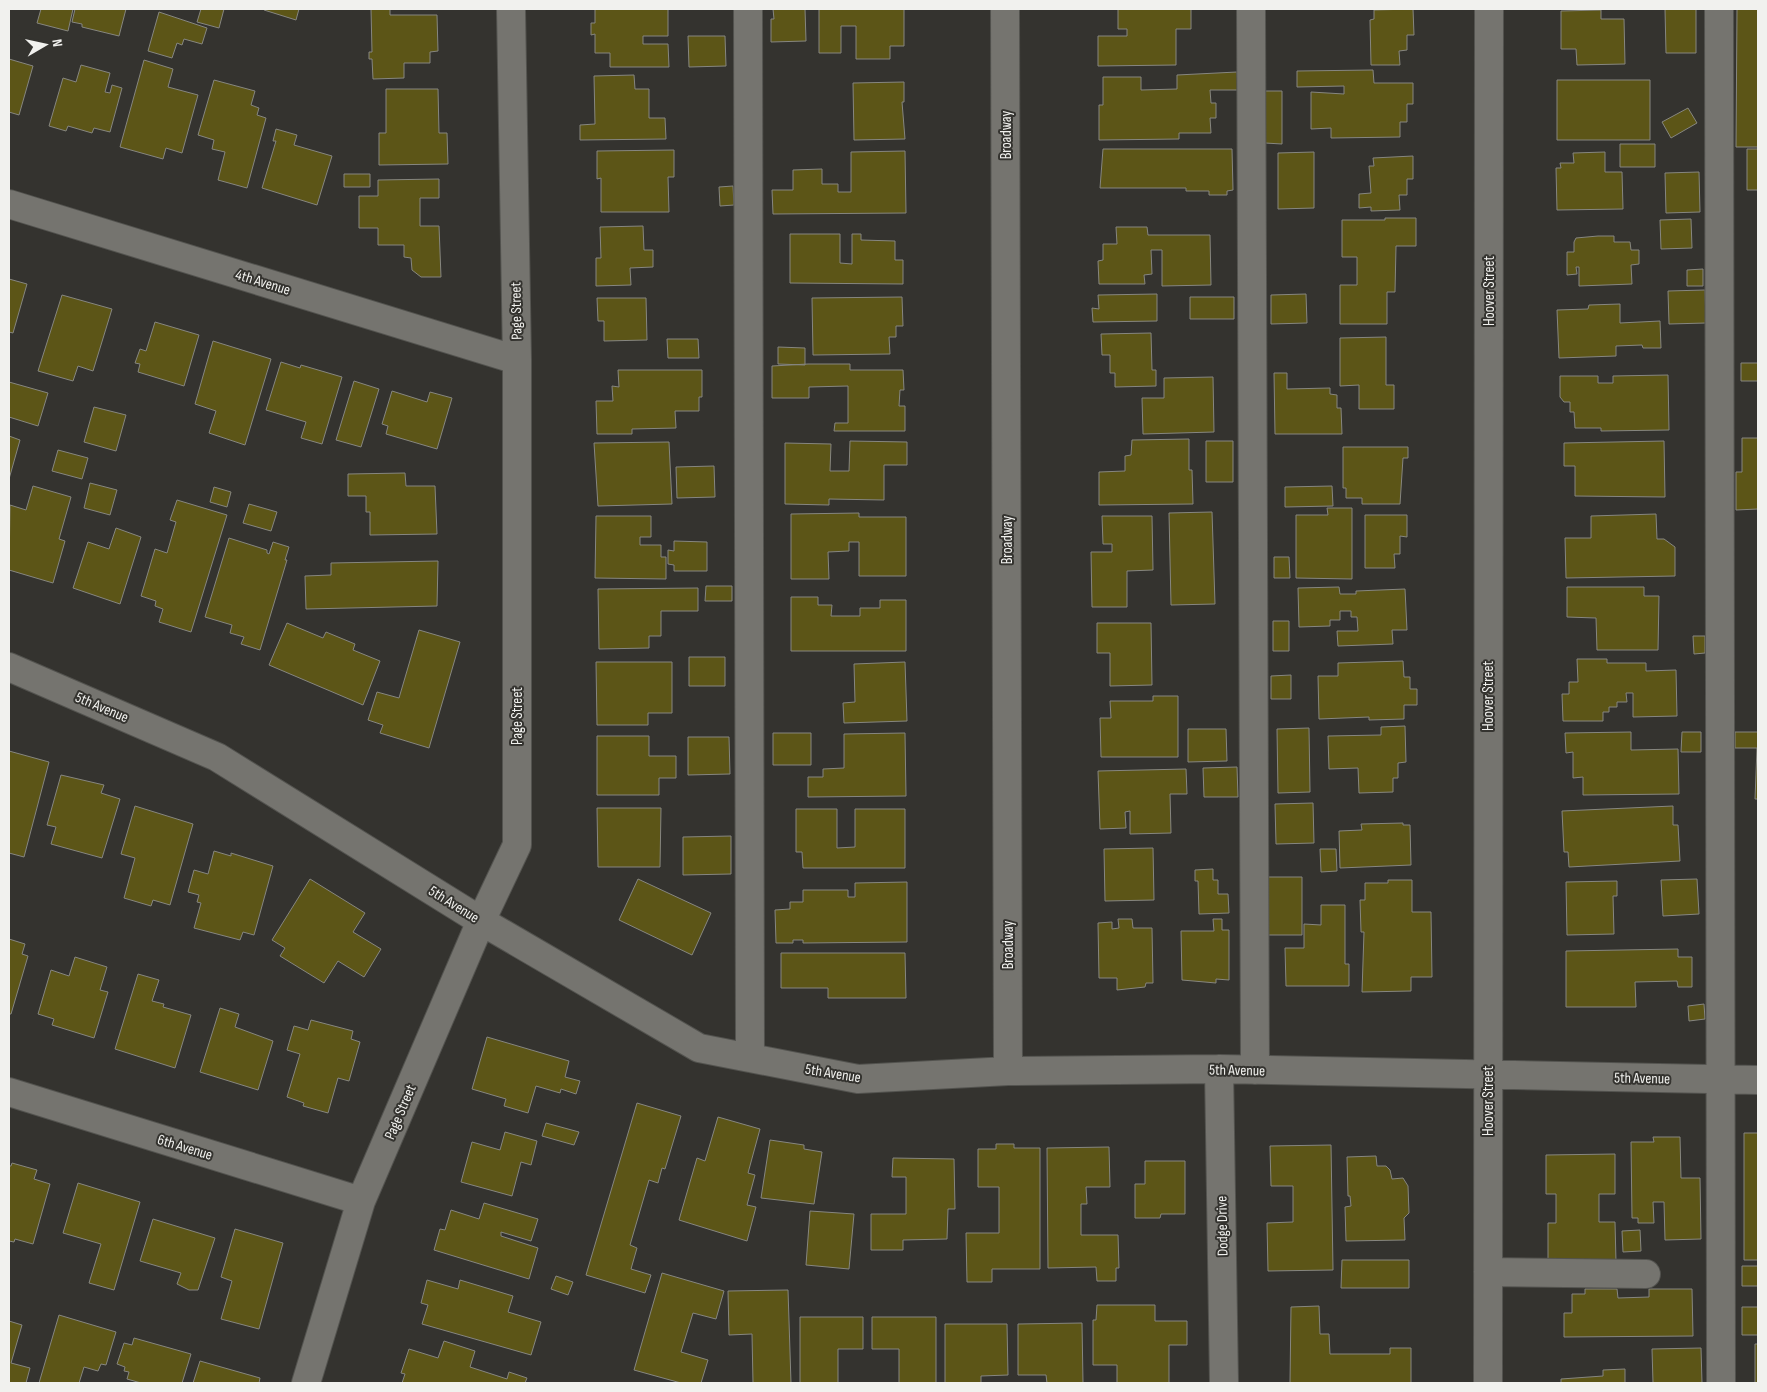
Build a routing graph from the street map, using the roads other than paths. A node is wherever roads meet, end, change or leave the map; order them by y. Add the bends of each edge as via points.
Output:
1 (511, 9) edge
2 (748, 9) edge
3 (1005, 9) edge
4 (1251, 9) edge
5 (1489, 9) edge
6 (1719, 9) edge
7 (9, 204) edge
8 (517, 360) junction
9 (9, 667) edge
10 (481, 921) junction
11 (750, 1058) junction
12 (1219, 1069) junction
13 (1255, 1070) junction
14 (1008, 1071) junction
15 (1488, 1075) junction
16 (1722, 1079) junction
17 (1758, 1080) edge
18 (9, 1092) edge
19 (361, 1202) junction
20 (1488, 1272) junction
21 (1646, 1274) dead end
22 (306, 1383) edge
23 (1224, 1383) edge
24 (1488, 1383) edge
25 (1721, 1383) edge

1 - 8 street, Page Street
2 - 11 street
3 - 14 street, Broadway
4 - 13 street
5 - 15 street, Hoover Street
6 - 16 street
7 - 8 street, 4th Avenue
8 - 10 street, Page Street via 517,846
9 - 10 street, 5th Avenue via 217,757
10 - 11 street, 5th Avenue via 699,1048
10 - 19 street, Page Street
11 - 14 street, 5th Avenue via 858,1079
12 - 13 street, 5th Avenue
12 - 14 street, 5th Avenue
12 - 23 street, Dodge Drive
13 - 15 street, 5th Avenue
15 - 16 street, 5th Avenue
15 - 20 street, Hoover Street
16 - 17 street, 5th Avenue
16 - 25 street
18 - 19 street, 6th Avenue
19 - 22 street, Page Street
20 - 21 street
20 - 24 street, Hoover Street

